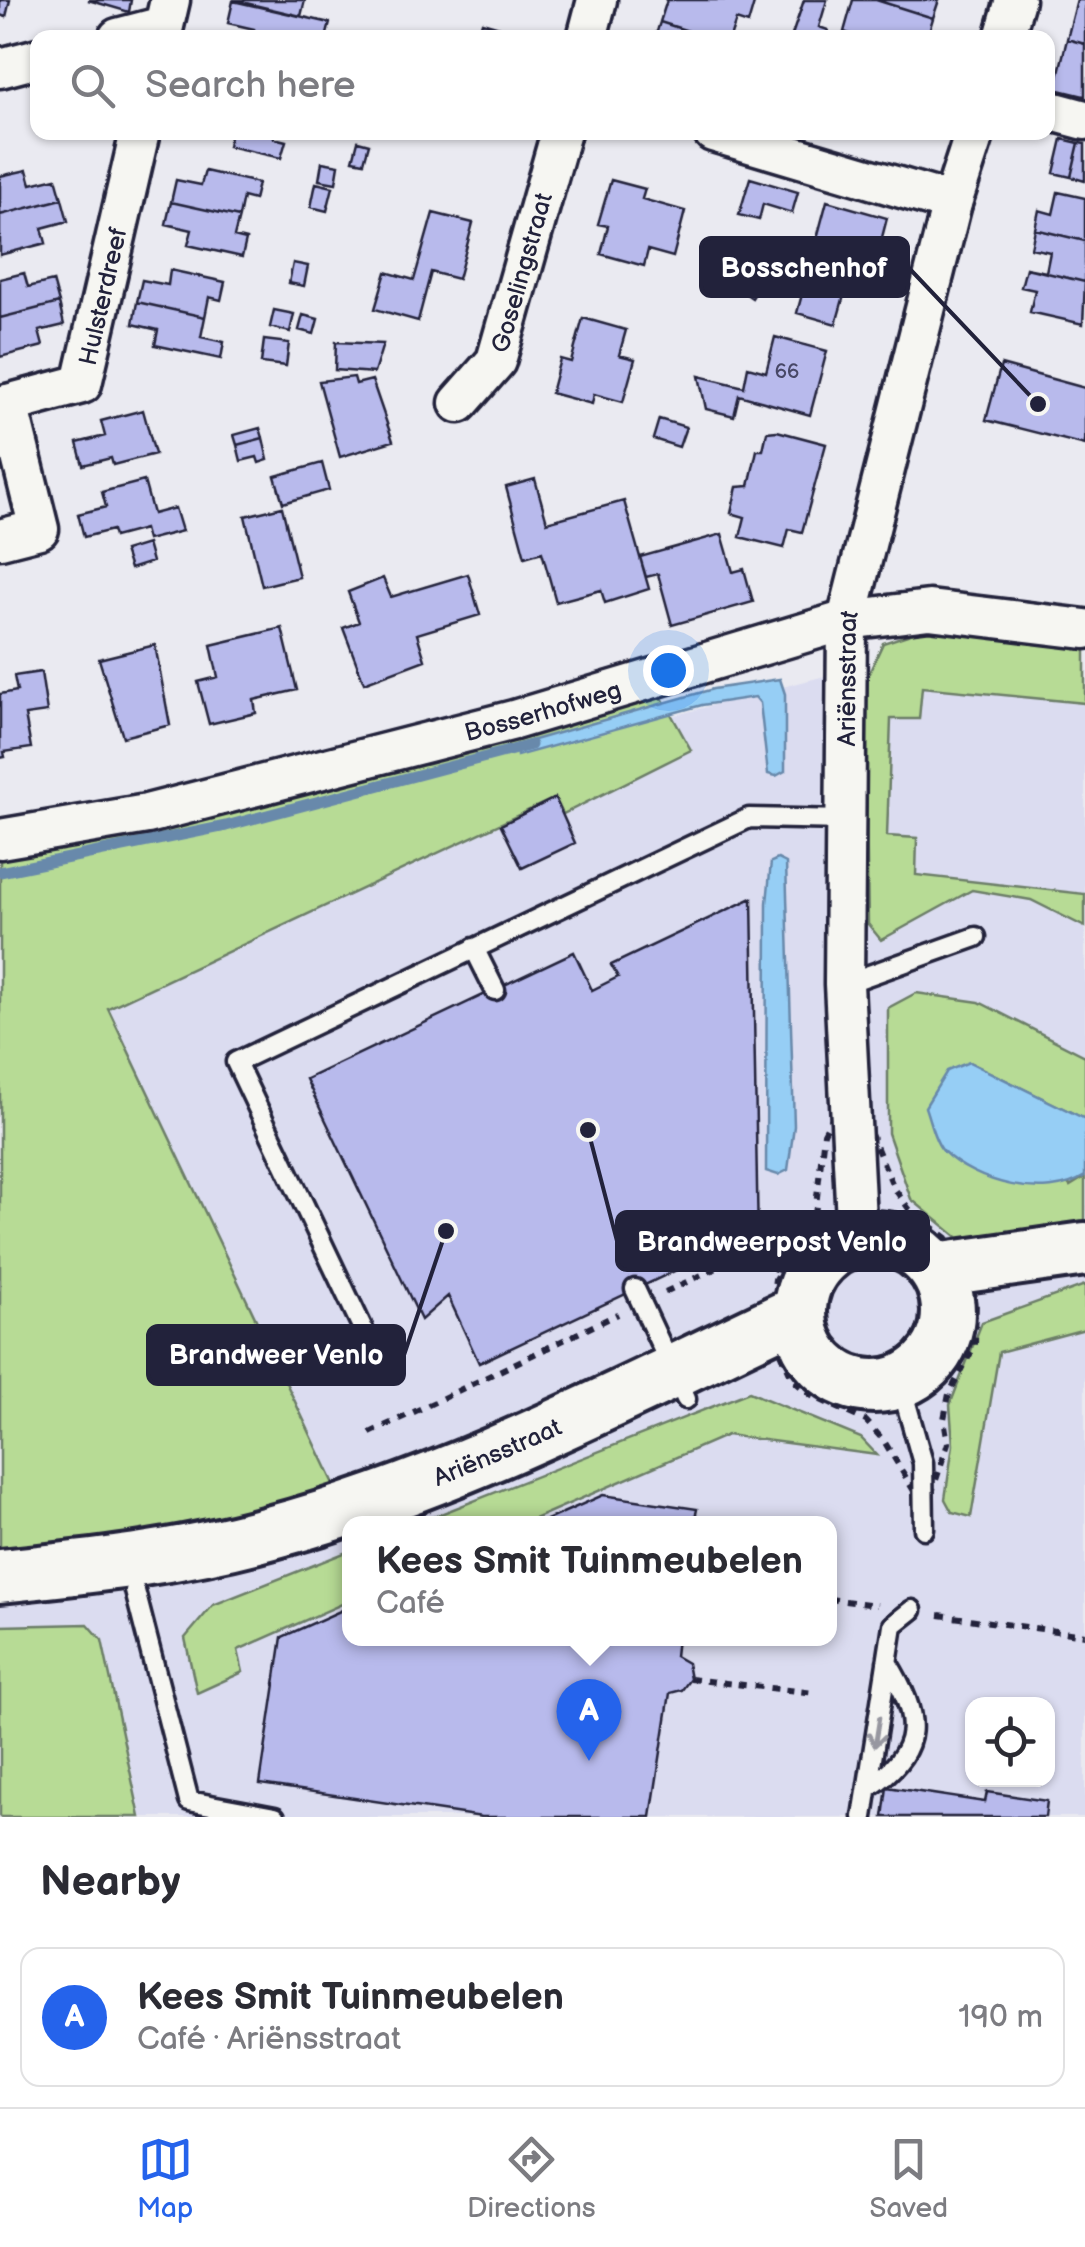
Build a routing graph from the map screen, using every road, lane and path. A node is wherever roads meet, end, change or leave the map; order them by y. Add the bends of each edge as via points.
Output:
1 (598, 0) edge
2 (1015, 0) edge
3 (165, 21) edge
4 (140, 30) edge
5 (589, 30) edge
6 (1006, 30) edge
7 (30, 60) edge
8 (0, 68) edge
9 (1055, 112) edge
10 (1085, 120) edge
11 (138, 140) edge
12 (559, 140) edge
13 (739, 140) edge
14 (972, 140) edge
15 (952, 203) junction
16 (458, 403) dead end
17 (4, 404) edge
18 (0, 538) edge
19 (847, 620) junction
20 (1085, 630) edge
21 (846, 820) junction
22 (0, 838) edge
23 (976, 936) dead end
24 (474, 948) junction
25 (844, 984) junction
26 (495, 990) dead end
27 (858, 1240) junction
28 (1085, 1248) edge
29 (1085, 1271) edge
30 (943, 1292) junction
31 (638, 1296) junction
32 (796, 1310) junction
33 (363, 1329) dead end
34 (900, 1382) junction
35 (679, 1385) junction
36 (370, 1433) dead end
37 (406, 1516) edge
38 (924, 1529) dead end
39 (342, 1538) edge
40 (0, 1576) edge
41 (135, 1591) junction
42 (837, 1600) edge
43 (0, 1606) edge
44 (912, 1610) junction
45 (1085, 1635) edge
46 (887, 1662) junction
47 (690, 1678) dead end
48 (815, 1693) dead end
49 (868, 1788) junction
50 (276, 1817) edge
51 (864, 1817) edge

1 - 5 street
2 - 6 street
3 - 4 street
7 - 8 street
9 - 10 street
11 - 17 street, Hulsterdreef via 82,384
12 - 16 street, Goselingstraat via 496,361
13 - 15 street
14 - 15 street, Ariënsstraat
15 - 19 street, Ariënsstraat
17 - 18 street, Hulsterdreef via 39,530
19 - 20 street, Bosserhofweg via 928,610
19 - 21 street, Ariënsstraat
19 - 22 street, Bosserhofweg via 514,720 148,814
21 - 24 lane via 749,818
21 - 25 street, Ariënsstraat
23 - 25 lane
24 - 26 lane
24 - 33 lane via 236,1062
25 - 27 street, Ariënsstraat
27 - 30 main road via 902,1242
27 - 32 main road via 839,1246 811,1273
28 - 30 main road
29 - 30 main road
30 - 34 main road via 935,1354
31 - 32 path via 756,1250
31 - 35 lane
31 - 36 path
32 - 34 main road via 822,1365 850,1381
32 - 35 main road, Ariënsstraat
34 - 38 lane via 924,1466
35 - 37 main road, Ariënsstraat via 514,1474
35 - 40 main road, Ariënsstraat via 268,1534 130,1563
39 - 41 main road
41 - 43 main road
41 - 50 lane via 189,1801
42 - 44 path
44 - 45 path
44 - 46 lane via 893,1625
46 -> 49 lane
46 - 49 lane via 914,1722 903,1760
47 - 48 path
49 - 51 lane

